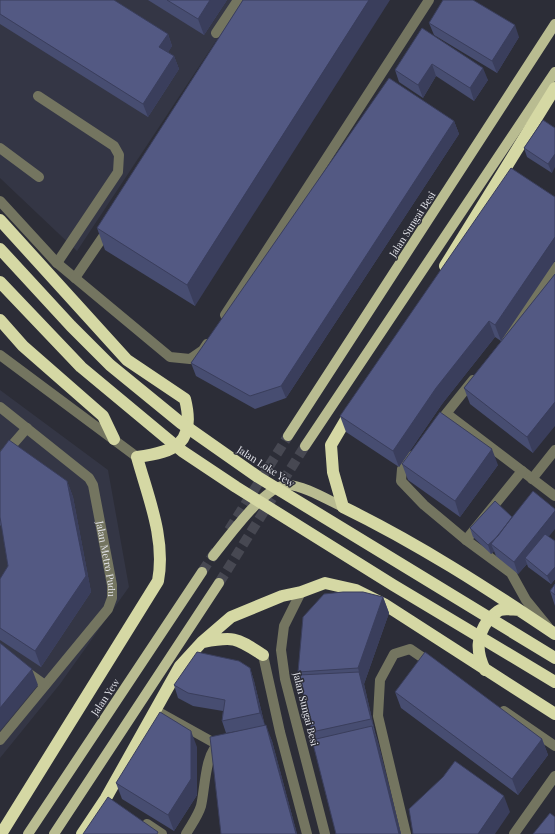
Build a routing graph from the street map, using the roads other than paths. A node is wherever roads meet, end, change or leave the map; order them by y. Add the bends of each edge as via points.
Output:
1 (238, 0) edge
2 (429, 0) edge
3 (555, 24) edge
4 (216, 33) dead end
5 (555, 72) edge
6 (555, 88) edge
7 (38, 96) dead end
8 (0, 148) edge
9 (39, 177) dead end
10 (0, 201) edge
11 (116, 217) edge
12 (0, 220) edge
13 (0, 249) edge
14 (57, 263) junction
15 (555, 267) edge
16 (439, 274) edge
17 (75, 278) junction
18 (0, 282) edge
19 (0, 320) edge
20 (220, 323) edge
21 (212, 336) edge
22 (499, 346) edge
23 (0, 355) edge
24 (480, 371) edge
25 (358, 400) edge
26 (0, 407) edge
27 (447, 414) junction
28 (27, 428) junction
29 (432, 432) edge
30 (288, 436) tunnel mouth
31 (114, 439) junction
32 (305, 446) tunnel mouth
33 (555, 450) edge
34 (417, 451) edge
35 (137, 457) junction
36 (0, 459) edge
37 (522, 472) junction
38 (532, 479) junction
39 (555, 496) edge
40 (343, 507) junction
41 (466, 540) junction
42 (213, 556) tunnel mouth
43 (202, 572) tunnel mouth
44 (219, 583) tunnel mouth
45 (301, 592) junction
46 (520, 610) junction
47 (554, 634) edge
48 (202, 642) junction
49 (263, 655) joint
50 (555, 658) edge
51 (17, 664) edge
52 (442, 670) edge
53 (486, 670) junction
54 (555, 682) edge
55 (45, 685) junction
56 (493, 704) edge
57 (156, 710) junction
58 (555, 714) edge
59 (0, 740) edge
60 (231, 741) edge
61 (218, 745) junction
62 (555, 746) edge
63 (555, 776) edge
64 (137, 818) edge
65 (1, 834) edge
66 (28, 834) edge
67 (54, 834) edge
68 (82, 834) edge
69 (162, 834) edge
70 (186, 834) edge
71 (307, 834) edge
72 (325, 834) edge
73 (406, 834) edge
74 (514, 834) edge

1 - 4 street
2 - 20 street
3 - 30 main road, Jalan Sungai Besi
5 - 32 main road
6 - 16 highway
7 - 14 street via 114,146 119,155 118,172
8 - 9 street
10 - 14 street
11 - 17 street
12 - 35 highway via 127,360 185,399 189,416 186,436 176,447 159,454
13 - 50 highway, Jalan Loke Yew, bridge via 76,332 181,423 258,476
14 - 17 street
15 - 22 street
17 - 21 street via 170,357 190,359 203,350
18 - 54 highway, bridge via 81,367 182,451 393,585
19 - 31 highway via 23,346 103,416
23 - 31 street
24 - 27 street
25 - 40 highway via 331,445 333,472
26 - 28 street, Jalan Metro Pudu
27 - 29 street
27 - 37 street
28 - 36 street
28 - 55 street, Jalan Metro Pudu via 89,478 93,485 112,585 112,598 108,609
31 - 35 street
33 - 38 street
34 - 41 street via 402,469 401,481 424,505
35 - 65 highway via 156,524 161,564 158,581
37 - 38 street
37 - 41 street
38 - 39 street
40 - 42 main road via 296,486 285,485 264,495
40 - 46 highway via 387,528
41 - 47 street via 511,573 526,600
43 - 66 main road, Jalan Yew
44 - 67 main road
45 - 48 highway via 275,599 231,617
45 - 53 highway via 325,584 356,590 384,604
45 - 72 street, Jalan Sungai Besi via 284,626 281,650 285,678
46 - 47 highway
46 - 53 highway via 500,610 482,628 478,653
48 - 49 highway via 227,637 239,639
48 - 57 highway via 180,666
49 - 71 street via 277,733
51 - 55 street
52 - 73 street via 410,649 394,654 380,680 378,716
53 - 58 highway
55 - 59 street, Jalan Metro Pudu
56 - 62 street
57 - 61 street
57 - 68 highway via 109,800
60 - 61 street
61 - 70 street via 209,757 200,807
63 - 74 street
64 - 69 street

